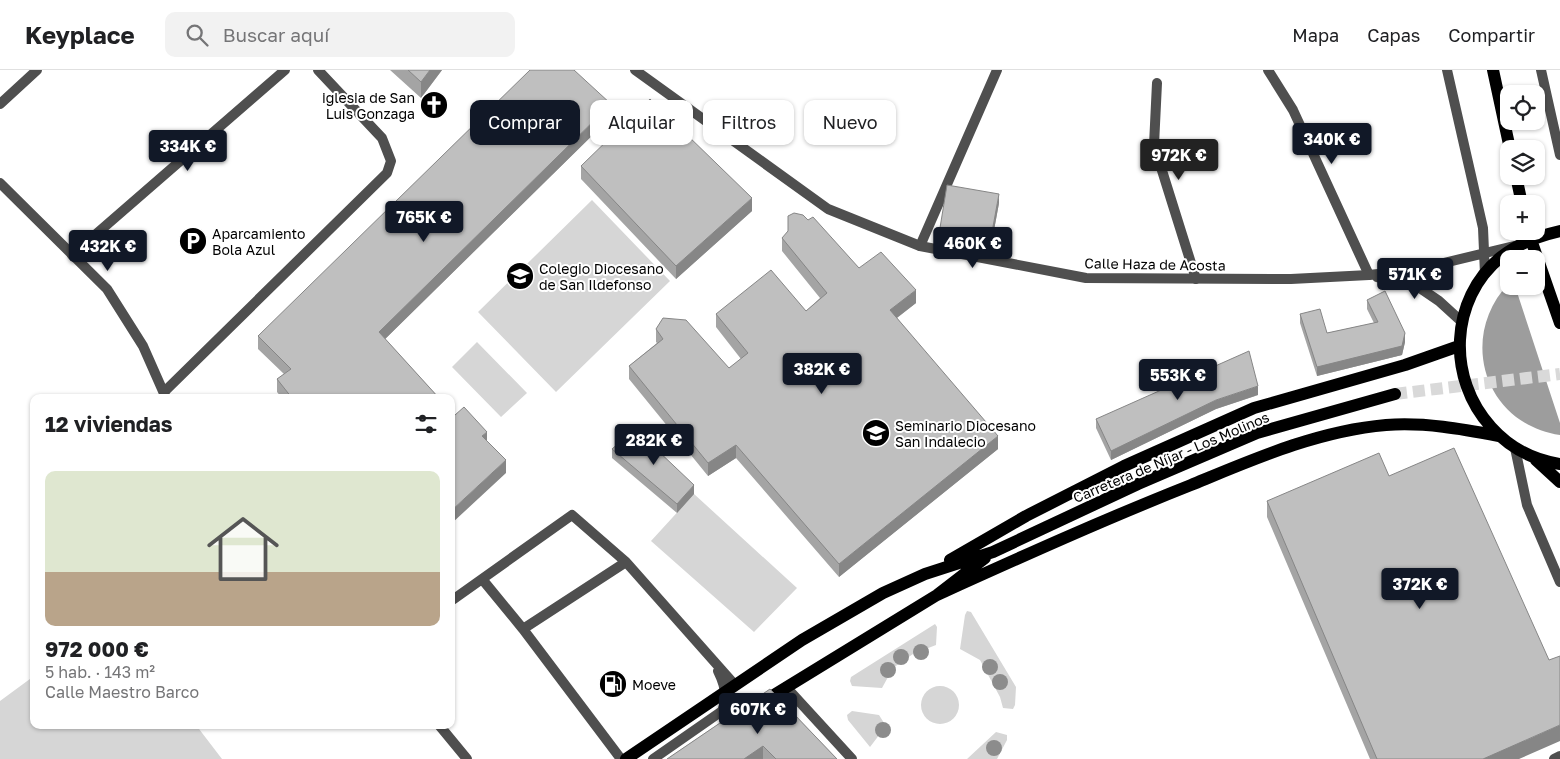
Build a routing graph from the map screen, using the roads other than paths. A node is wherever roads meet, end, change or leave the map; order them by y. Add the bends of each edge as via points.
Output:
1 (37, 70) edge
2 (285, 70) edge
3 (318, 70) edge
4 (635, 70) edge
5 (997, 70) edge
6 (1268, 70) edge
7 (1447, 70) edge
8 (1493, 70) edge
9 (1541, 70) edge
10 (1157, 83) dead end
11 (0, 104) edge
12 (1508, 140) edge
13 (1560, 155) edge
14 (0, 183) edge
15 (1560, 231) edge
16 (1545, 235) edge
17 (1523, 240) edge
18 (1525, 240) edge
19 (1526, 240) edge
20 (920, 246) junction
21 (1484, 253) junction
22 (72, 255) junction
23 (1485, 274) junction
24 (1369, 275) junction
25 (1196, 279) junction
26 (1462, 322) junction
27 (1560, 323) edge
28 (1459, 346) junction
29 (165, 394) edge
30 (166, 394) edge
31 (1394, 394) tunnel mouth
32 (1499, 436) junction
33 (1515, 448) junction
34 (1532, 457) junction
35 (1560, 464) edge
36 (1560, 482) edge
37 (993, 552) junction
38 (626, 562) junction
39 (925, 574) junction
40 (482, 579) junction
41 (1560, 582) edge
42 (937, 595) junction
43 (455, 598) edge
44 (523, 629) junction
45 (786, 687) junction
46 (730, 689) junction
47 (753, 707) edge
48 (442, 729) edge
49 (712, 733) edge
50 (1560, 756) edge
51 (466, 759) edge
52 (621, 759) edge
53 (626, 759) edge
54 (653, 759) edge
55 (672, 759) edge
56 (852, 759) edge
57 (1554, 759) edge

1 - 11 street
2 - 22 street
3 - 30 street via 382,138 391,161 387,173
4 - 20 street, Calle Haza de Acosta via 828,209
5 - 20 street
6 - 24 street via 1293,110
7 - 21 street via 1484,228
8 - 12 main road
9 - 13 street
10 - 25 street via 1154,145
14 - 22 street
15 - 16 main road
17 - 21 street, Calle Haza de Acosta
18 - 23 main road
19 - 27 main road
20 - 25 street, Calle Haza de Acosta via 1086,278
21 - 23 street
21 - 24 street, Calle Haza de Acosta via 1415,270
22 - 29 street via 107,289 143,346
23 - 26 main road via 1467,305
24 - 25 street, Calle Haza de Acosta
24 - 26 street, Calle Haza de Acosta via 1417,286
26 - 28 main road
28 - 32 main road via 1461,371 1469,396 1482,418
28 - 39 main road via 1405,365 1254,408 1124,466 1035,511
31 - 37 main road, Carretera de Níjar - Los Molinos via 1257,433
32 - 33 main road
32 - 42 main road via 1417,424 1349,430 1310,439 1127,510
33 - 34 main road
33 - 41 street via 1527,505
34 - 35 main road
34 - 36 main road
37 - 39 main road, Carretera de Níjar - Los Molinos
37 - 42 main road, Carretera de Níjar - Los Molinos
38 - 40 street via 572,515
38 - 44 street
38 - 46 street via 711,658
39 - 46 main road, Carretera de Níjar - Los Molinos via 882,593 802,640
40 - 43 street
40 - 44 street
42 - 45 main road, Carretera de Níjar - Los Molinos
44 - 52 street
45 - 47 main road, Carretera de Níjar - Los Molinos
45 - 56 street
46 - 53 main road, Carretera de Níjar - Los Molinos
46 - 54 street via 722,711
48 - 51 street
49 - 55 main road
50 - 57 street

